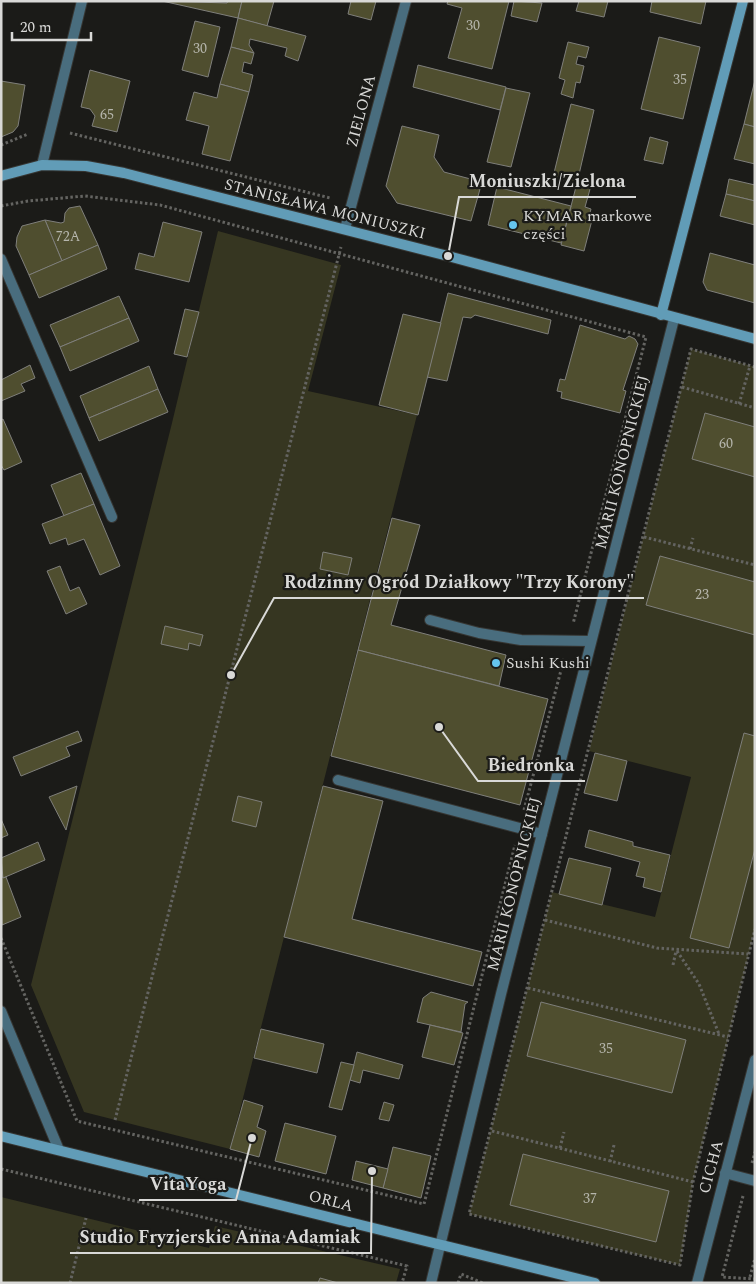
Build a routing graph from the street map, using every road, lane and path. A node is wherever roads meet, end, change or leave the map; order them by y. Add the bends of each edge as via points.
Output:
1 (82, 1) edge
2 (406, 1) edge
3 (743, 1) edge
4 (70, 133) dead end
5 (28, 134) dead end
6 (1, 145) edge
7 (42, 165) junction
8 (1, 176) edge
9 (330, 198) dead end
10 (1, 206) edge
11 (345, 229) junction
12 (1, 259) edge
13 (337, 264) dead end
14 (661, 315) junction
15 (674, 319) junction
16 (755, 339) edge
17 (750, 365) junction
18 (755, 367) edge
19 (682, 387) junction
20 (739, 404) junction
21 (755, 408) edge
22 (112, 517) dead end
23 (644, 537) junction
24 (693, 538) dead end
25 (690, 549) junction
26 (755, 565) edge
27 (430, 620) dead end
28 (568, 641) junction
29 (591, 641) junction
30 (338, 780) dead end
31 (519, 827) junction
32 (542, 834) junction
33 (545, 920) junction
34 (755, 929) edge
35 (1, 938) edge
36 (676, 950) junction
37 (748, 954) junction
38 (673, 966) dead end
39 (528, 988) junction
40 (1, 1011) edge
41 (719, 1034) junction
42 (728, 1037) junction
43 (755, 1060) edge
44 (115, 1120) dead end
45 (492, 1131) junction
46 (564, 1132) dead end
47 (1, 1136) edge
48 (614, 1145) dead end
49 (560, 1148) junction
50 (59, 1150) junction
51 (755, 1152) edge
52 (610, 1162) junction
53 (1, 1169) edge
54 (725, 1173) junction
55 (751, 1180) edge
56 (693, 1182) junction
57 (86, 1218) dead end
58 (441, 1244) junction
59 (755, 1258) edge
60 (750, 1277) junction
61 (755, 1278) edge
62 (70, 1283) edge
63 (402, 1283) edge
64 (431, 1283) edge
65 (458, 1283) edge
66 (483, 1283) edge
67 (595, 1283) edge
68 (697, 1283) edge

1 - 7 street
2 - 11 street, ZIELONA
3 - 14 street
4 - 9 path
5 - 6 path
7 - 8 street, STANISŁAWA MONIUSZKI
7 - 11 street, STANISŁAWA MONIUSZKI via 86,166 124,174
10 - 28 path via 28,200 85,196 160,205 646,337
11 - 14 street, STANISŁAWA MONIUSZKI
12 - 22 street
13 - 44 path
14 - 15 street, STANISŁAWA MONIUSZKI
15 - 16 street, STANISŁAWA MONIUSZKI
15 - 29 street, MARII KONOPNICKIEJ
17 - 18 path
17 - 19 path via 692,349
17 - 20 path
19 - 20 path
19 - 23 path
20 - 21 path
23 - 25 path
23 - 33 path
24 - 25 path
25 - 26 path
27 - 28 street via 521,640
28 - 29 street
28 - 31 path
29 - 32 street, MARII KONOPNICKIEJ
30 - 31 street
31 - 32 street
31 - 35 path via 424,1204 77,1121
32 - 58 street, MARII KONOPNICKIEJ
33 - 36 path via 656,948
33 - 39 path
34 - 37 path
36 - 37 path
36 - 38 path
36 - 41 path via 699,984
37 - 42 path
39 - 41 path
39 - 45 path
40 - 50 street
41 - 42 path
42 - 56 path
43 - 54 street, CICHA
45 - 49 path
45 - 56 path via 469,1214 491,1220 680,1265
46 - 49 path
47 - 50 street, ORLA
48 - 52 path
49 - 52 path
50 - 58 street, ORLA
51 - 55 path
52 - 56 path
53 - 63 path via 407,1266
54 - 55 street
54 - 68 street, CICHA
55 - 60 path via 722,1277
57 - 62 path
58 - 64 street, MARII KONOPNICKIEJ
58 - 67 street, ORLA
59 - 60 path
60 - 61 path
65 - 66 path via 460,1274

